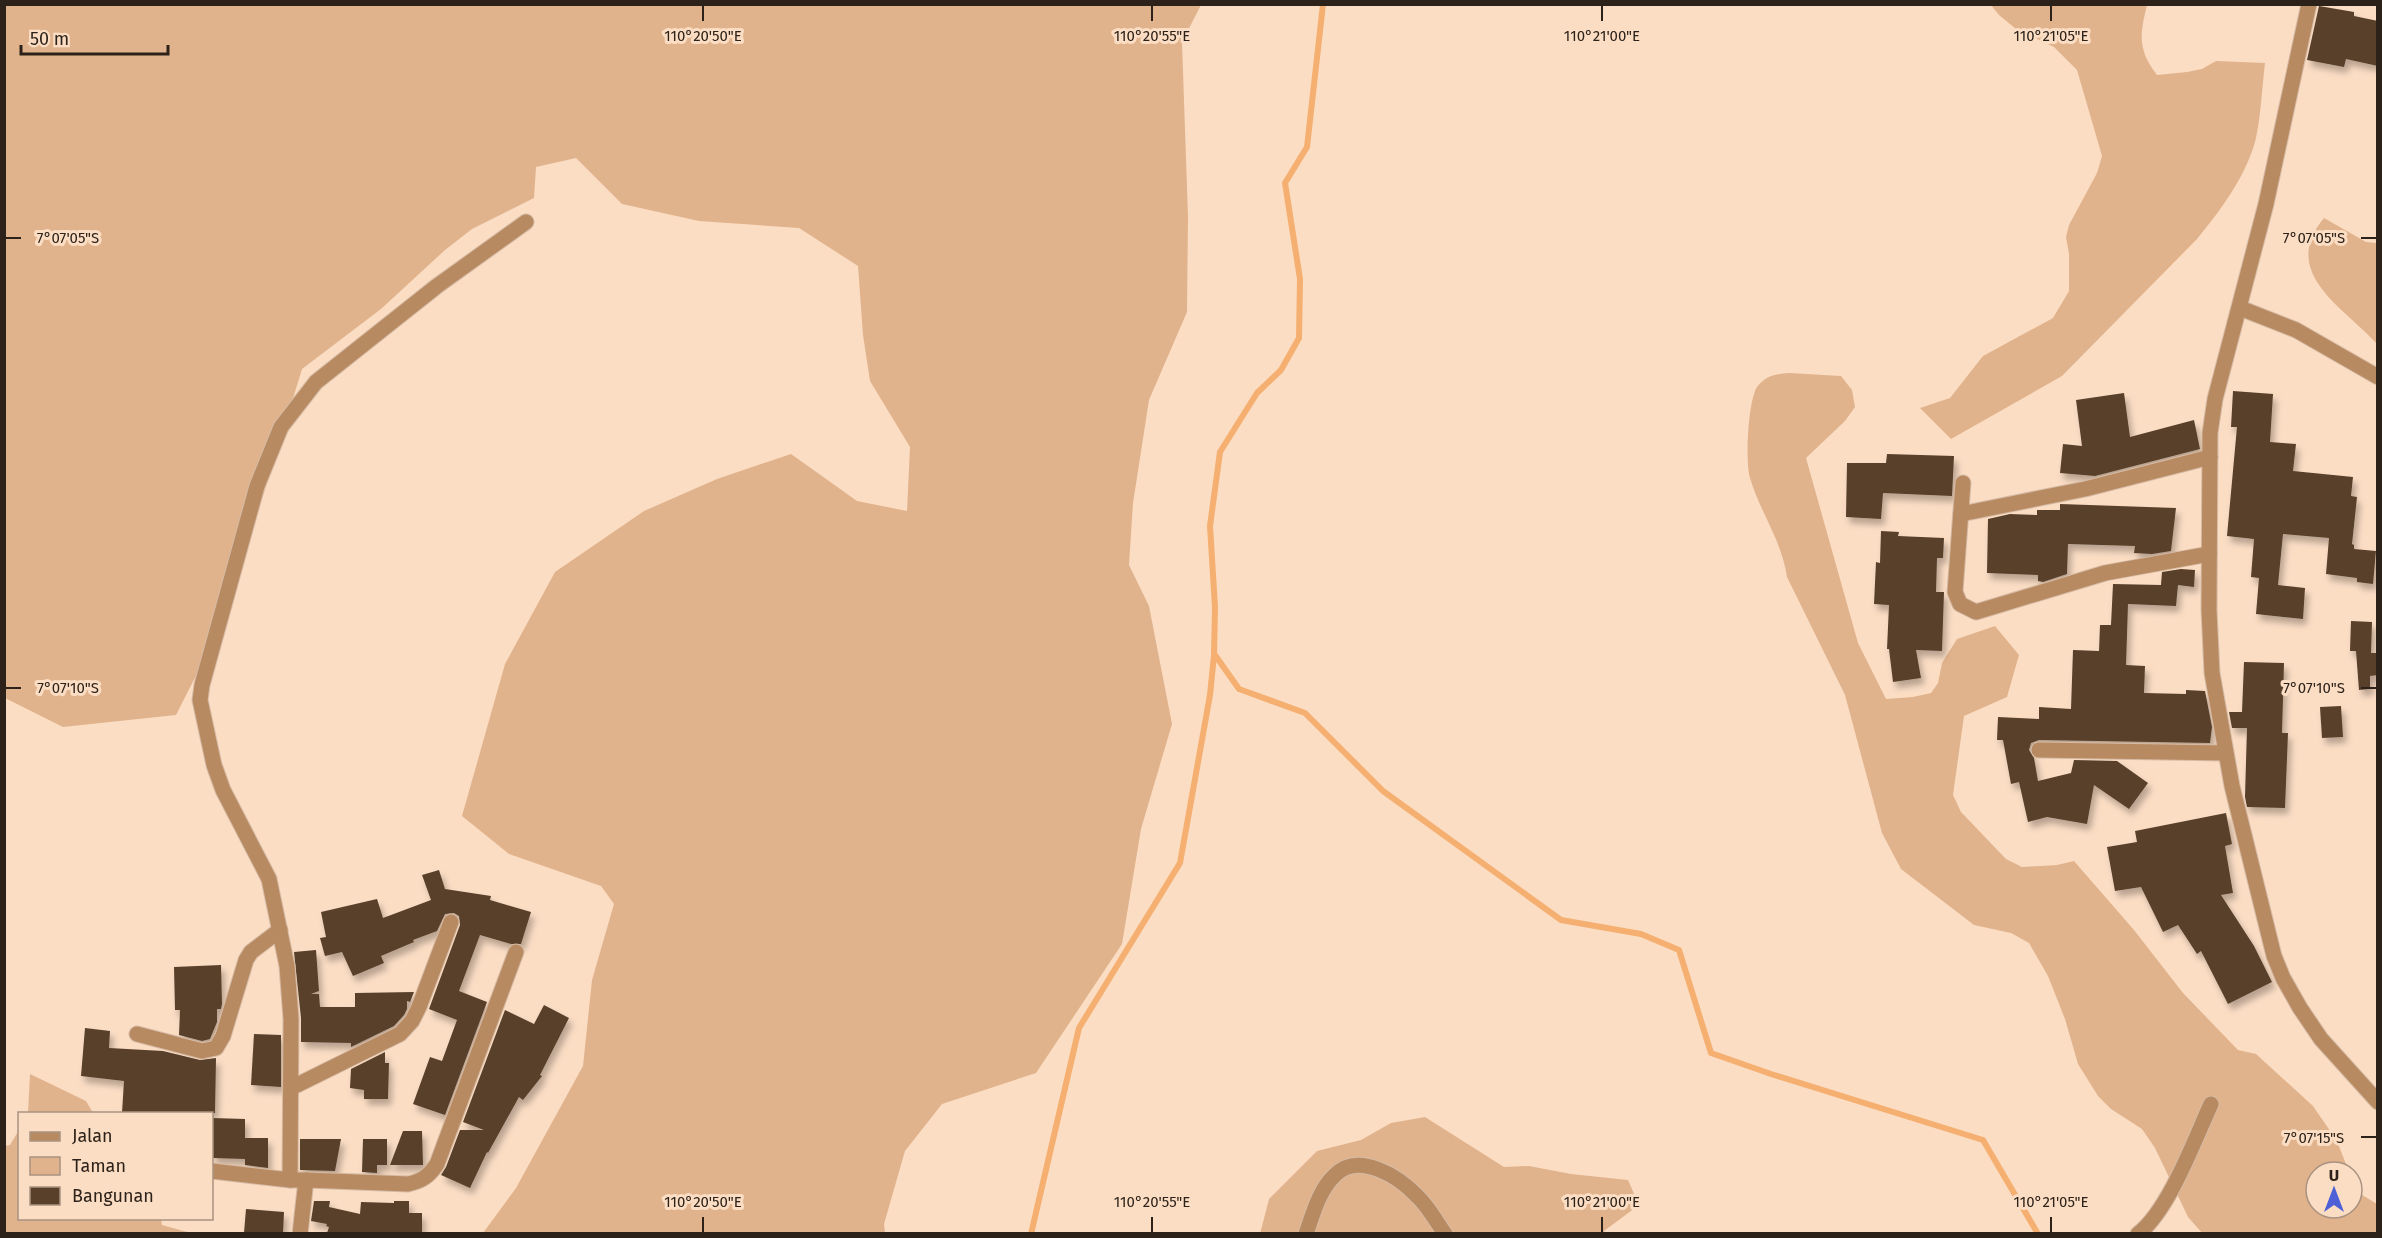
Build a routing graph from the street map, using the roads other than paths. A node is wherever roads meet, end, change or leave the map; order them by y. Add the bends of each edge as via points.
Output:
1 (2309, 4) edge
2 (526, 222) dead end
3 (2240, 308) junction
4 (2378, 377) edge
5 (2210, 457) junction
6 (1963, 483) dead end
7 (1961, 514) junction
8 (2209, 554) junction
9 (2039, 750) dead end
10 (2225, 753) junction
11 (451, 922) dead end
12 (280, 930) junction
13 (516, 952) dead end
14 (137, 1034) dead end
15 (291, 1088) junction
16 (2378, 1102) edge
17 (2211, 1104) dead end
18 (213, 1171) edge
19 (298, 1180) junction
20 (300, 1233) edge
21 (1306, 1233) edge
22 (1445, 1233) edge
23 (2138, 1233) edge

1 - 3 street
2 - 12 street via 437,286 316,382 281,427 257,486 200,700 217,774 270,879
3 - 4 street via 2296,330
3 - 5 street via 2215,399
5 - 7 street via 2085,489
5 - 8 street
6 - 7 street
7 - 8 street via 1955,592 1960,603 1976,612 2105,573
8 - 10 street via 2212,673
9 - 10 street
10 - 16 street via 2274,956 2283,978 2321,1039
11 - 15 street via 412,1021 400,1034
12 - 14 street via 246,960 216,1048 202,1051
12 - 15 street via 290,986
13 - 19 street via 437,1164 429,1176 408,1184
15 - 19 street
17 - 23 street via 2162,1204
18 - 19 street
19 - 20 street
21 - 22 street via 1320,1196 1336,1173 1362,1165 1403,1183 1419,1197

